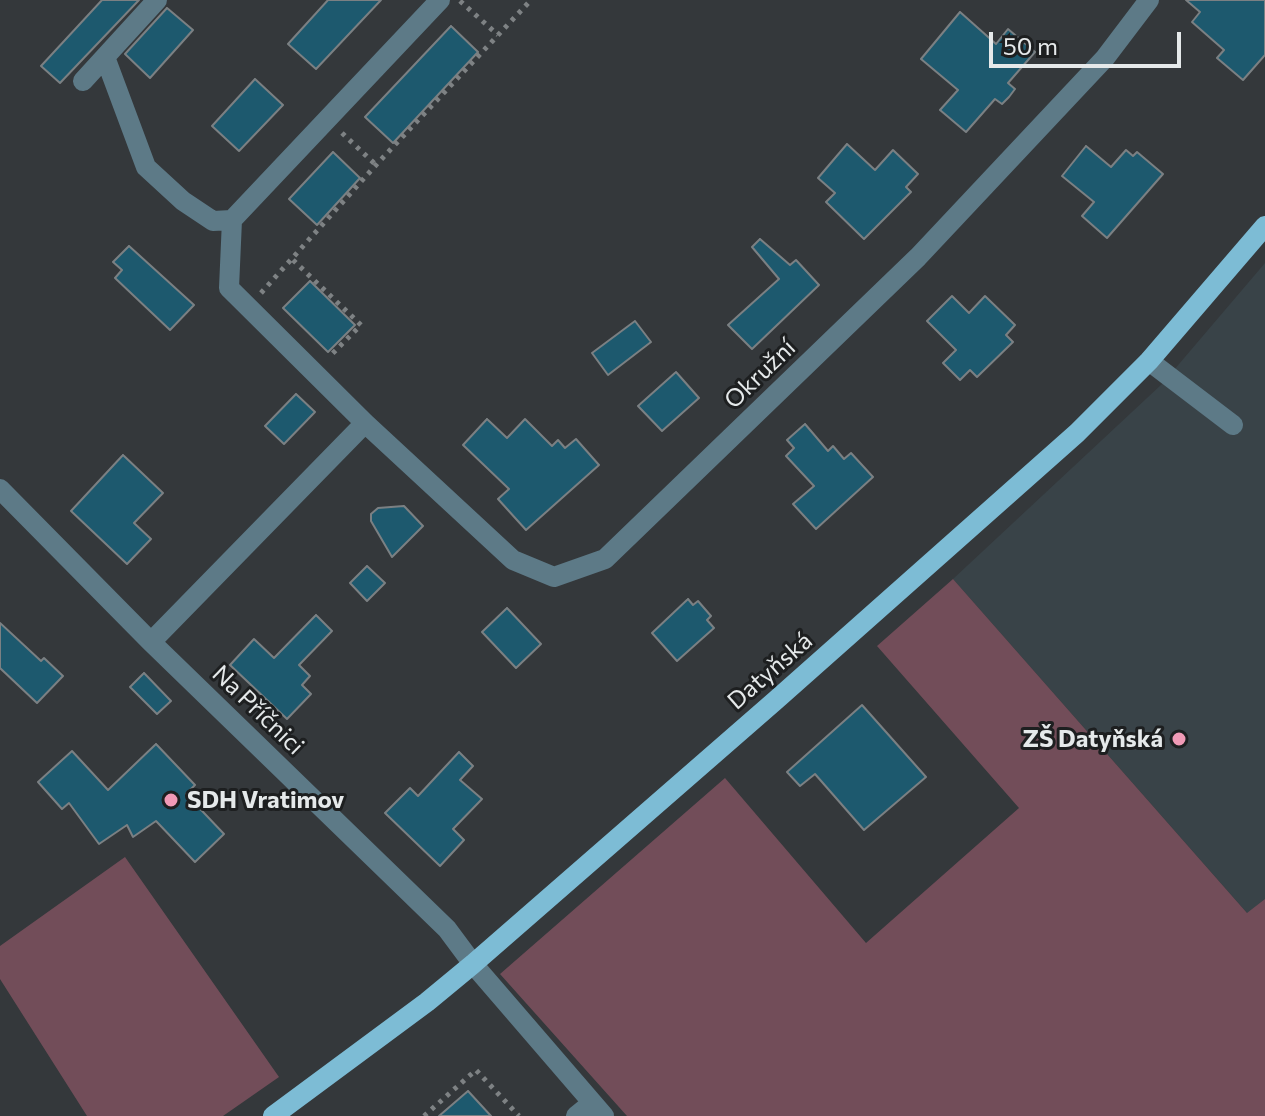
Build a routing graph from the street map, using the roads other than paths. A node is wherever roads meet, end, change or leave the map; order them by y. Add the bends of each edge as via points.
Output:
1 (157, 0) edge
2 (440, 0) edge
3 (1149, 0) edge
4 (105, 57) junction
5 (83, 81) dead end
6 (232, 220) junction
7 (1265, 226) edge
8 (1149, 361) junction
9 (365, 423) junction
10 (1233, 425) dead end
11 (0, 489) edge
12 (151, 642) junction
13 (473, 964) junction
14 (591, 1112) edge
15 (273, 1116) edge

1 - 4 street
2 - 6 street
3 - 9 street, Okružní via 1105,58 918,257 605,559 554,577 513,560
4 - 5 street
4 - 6 street via 146,167 213,221
6 - 9 street, Okružní via 229,288
7 - 8 main road, Datyňská
8 - 10 street
8 - 13 main road, Datyňská via 1077,433
9 - 12 street
11 - 12 street, Na Příčnici
12 - 13 street, Na Příčnici via 447,929
13 - 14 street, Na Příčnici
13 - 15 main road, Datyňská

